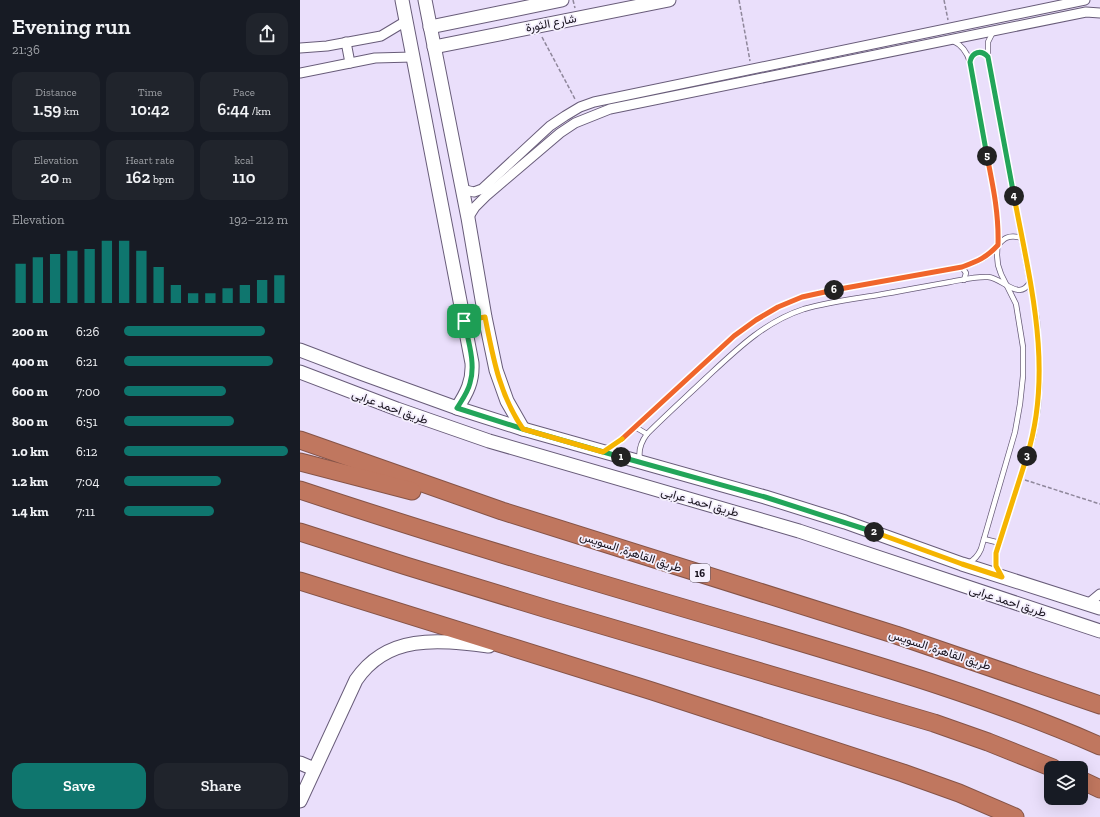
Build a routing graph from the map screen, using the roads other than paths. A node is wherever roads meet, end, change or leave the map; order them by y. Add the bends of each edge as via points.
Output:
1 (402, 0) edge
2 (425, 0) edge
3 (509, 0) edge
4 (562, 0) edge
5 (669, 0) edge
6 (1084, 0) edge
7 (531, 6) junction
8 (1086, 12) junction
9 (1100, 13) edge
10 (406, 21) junction
11 (430, 27) junction
12 (994, 31) junction
13 (950, 40) junction
14 (346, 42) junction
15 (434, 47) junction
16 (300, 48) edge
17 (413, 57) junction
18 (988, 57) junction
19 (350, 62) junction
20 (970, 62) junction
21 (300, 73) edge
22 (461, 189) junction
23 (468, 218) junction
24 (1022, 238) junction
25 (998, 245) junction
26 (962, 267) junction
27 (964, 280) junction
28 (1030, 282) junction
29 (1007, 286) junction
30 (485, 317) junction
31 (464, 321) junction
32 (300, 350) edge
33 (300, 372) edge
34 (457, 408) junction
35 (635, 427) junction
36 (523, 429) junction
37 (647, 434) junction
38 (300, 440) edge
39 (603, 452) junction
40 (300, 462) edge
41 (640, 462) junction
42 (300, 490) edge
43 (806, 510) junction
44 (502, 511) junction
45 (800, 531) junction
46 (300, 532) edge
47 (984, 539) junction
48 (1000, 543) junction
49 (962, 564) junction
50 (1002, 577) junction
51 (300, 581) edge
52 (1100, 594) edge
53 (1094, 606) edge
54 (1100, 631) edge
55 (516, 650) junction
56 (1100, 705) edge
57 (1100, 746) edge
58 (300, 763) edge
59 (1044, 764) edge
60 (314, 768) junction
61 (1088, 783) edge
62 (1100, 789) edge
63 (300, 801) edge
64 (1015, 817) edge

1 - 10 street
2 - 11 street
3 - 7 street
4 - 7 street, شارع الثورة
5 - 15 street, شارع الثورة
6 - 8 street
6 - 22 street via 609,98 580,108 550,126 482,189 474,192
7 - 11 street, شارع الثورة
8 - 9 street
8 - 12 street
10 - 14 street via 381,36
10 - 17 street
11 - 15 street
12 - 13 street
12 - 18 lane via 988,42
13 - 20 lane via 962,46
13 - 23 street via 591,115 555,136 483,199
14 - 16 street
14 - 19 street
15 - 22 street
17 - 19 street via 375,58
17 - 31 street
18 - 20 lane via 983,52 977,52
18 - 24 lane
19 - 21 street
20 - 25 lane via 996,202
22 - 23 street
23 - 30 street
24 - 25 lane via 1007,237
24 - 28 lane
25 - 26 lane via 988,256
25 - 29 lane via 998,264
26 - 27 lane via 966,273
26 - 35 lane via 802,297 778,307 734,336
27 - 29 lane via 989,277
27 - 37 lane via 828,303 804,309 781,319 759,331 740,346
28 - 29 lane via 1021,290
28 - 48 lane via 1037,320 1040,377 1038,408 1033,437
29 - 47 lane via 1018,314 1023,347 1023,376 1015,432
30 - 31 street
30 - 36 street via 502,391
31 - 34 street via 472,373 468,391
32 - 34 street, طريق احمد عرابى
33 - 45 street, طريق احمد عرابى via 489,441
34 - 36 street, طريق احمد عرابى
35 - 37 lane
35 - 39 lane
36 - 39 street, طريق احمد عرابى
37 - 41 lane via 640,448
38 - 44 highway, طريق القاهرة, السويس / 16
39 - 41 street, طريق احمد عرابى
40 - 44 highway via 446,500
41 - 43 street, طريق احمد عرابى
42 - 57 highway via 494,553 921,679
43 - 45 street
43 - 49 street, طريق احمد عرابى
44 - 56 highway, طريق القاهرة, السويس / 16 via 896,635
45 - 54 street, طريق احمد عرابى
46 - 59 highway via 540,607 913,717 988,742
47 - 48 lane
47 - 49 lane via 979,555 969,563
48 - 50 lane via 996,553 996,566
49 - 50 street, طريق احمد عرابى
50 - 53 street, طريق احمد عرابى
51 - 55 highway
52 - 53 street
55 - 60 street via 468,643 433,642 399,646 374,659 356,680
55 - 64 highway via 652,691 903,773
58 - 60 street
60 - 63 street
61 - 62 highway

